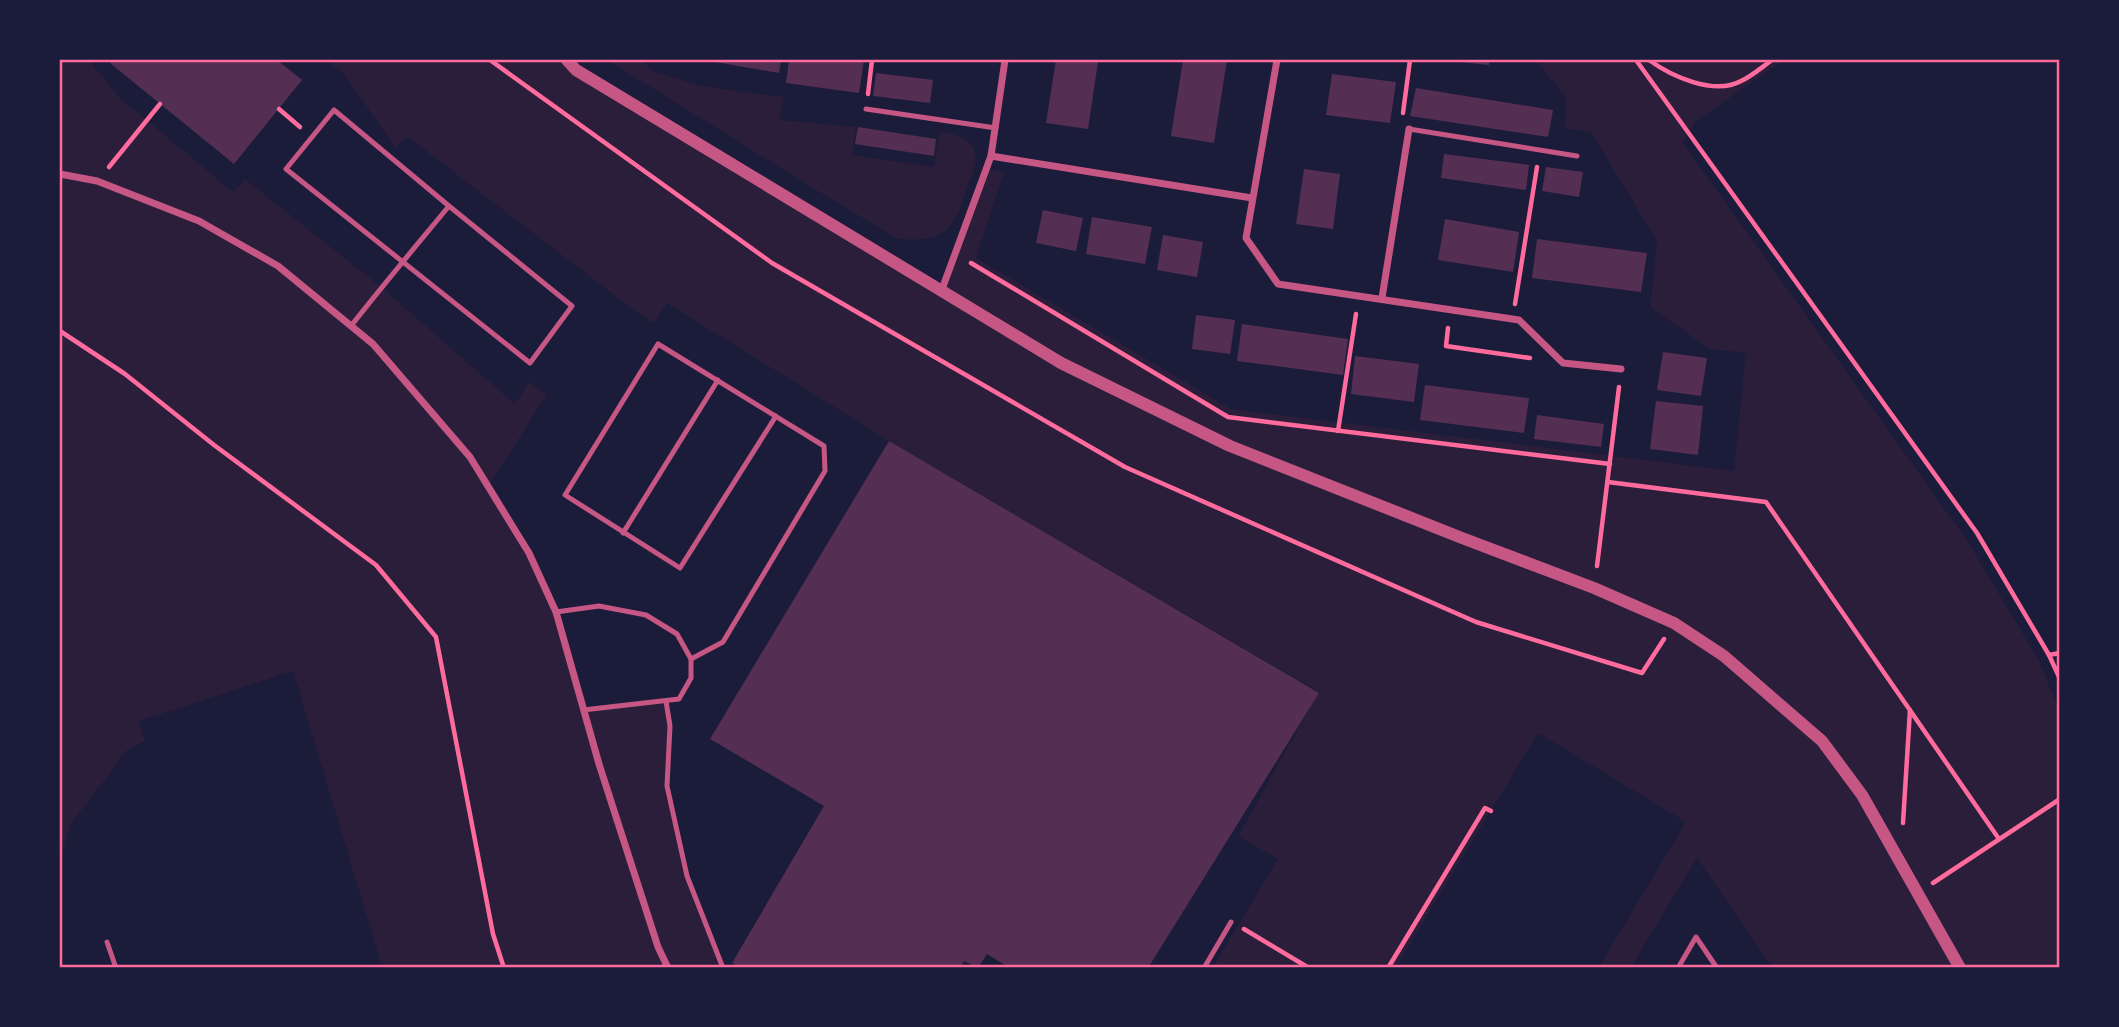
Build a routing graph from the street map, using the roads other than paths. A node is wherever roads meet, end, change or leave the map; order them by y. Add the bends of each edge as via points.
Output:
1 (567, 60) edge
2 (1005, 60) edge
3 (1277, 60) edge
4 (866, 109) road end
5 (996, 128) junction
6 (1409, 129) joint
7 (991, 156) junction
8 (1577, 156) dead end
9 (60, 174) edge
10 (1252, 198) junction
11 (449, 206) junction
12 (402, 262) junction
13 (941, 292) junction
14 (1382, 298) junction
15 (351, 326) junction
16 (1621, 369) road end
17 (718, 380) junction
18 (776, 416) junction
19 (623, 533) junction
20 (556, 612) junction
21 (691, 659) junction
22 (666, 701) junction
23 (583, 710) junction
24 (1231, 922) road end
25 (107, 943) dead end
26 (116, 968) edge
27 (668, 968) edge
28 (723, 968) edge
29 (1204, 968) edge
30 (1678, 968) edge
31 (1717, 968) edge
32 (1960, 968) edge

1 - 13 street via 576,70
2 - 5 street
3 - 10 street
4 - 5 lane
5 - 7 street
6 - 8 lane
6 - 14 street
7 - 10 street
7 - 13 street
9 - 15 street via 97,181 199,221 278,266
10 - 14 street via 1246,238 1278,284
11 - 12 lane
11 - 12 lane via 334,110 312,136 286,169
11 - 12 lane via 572,306 530,363
12 - 15 lane
13 - 32 street via 1061,363 1230,446 1594,588 1674,623 1724,656 1822,741 1862,796
14 - 16 street via 1513,318 1563,363
15 - 20 street via 373,344 470,457 529,553
17 - 18 lane
17 - 19 lane
17 - 19 lane via 658,344 565,495
18 - 19 lane via 680,568
18 - 21 lane via 824,446 825,471 723,642
20 - 21 lane via 599,606 646,615 677,634
20 - 23 street
21 - 22 lane via 691,678 679,699
22 - 23 lane
22 - 28 lane via 670,726 667,786 687,876
23 - 27 street via 657,947
24 - 29 lane
25 - 26 lane
30 - 31 lane via 1696,937

